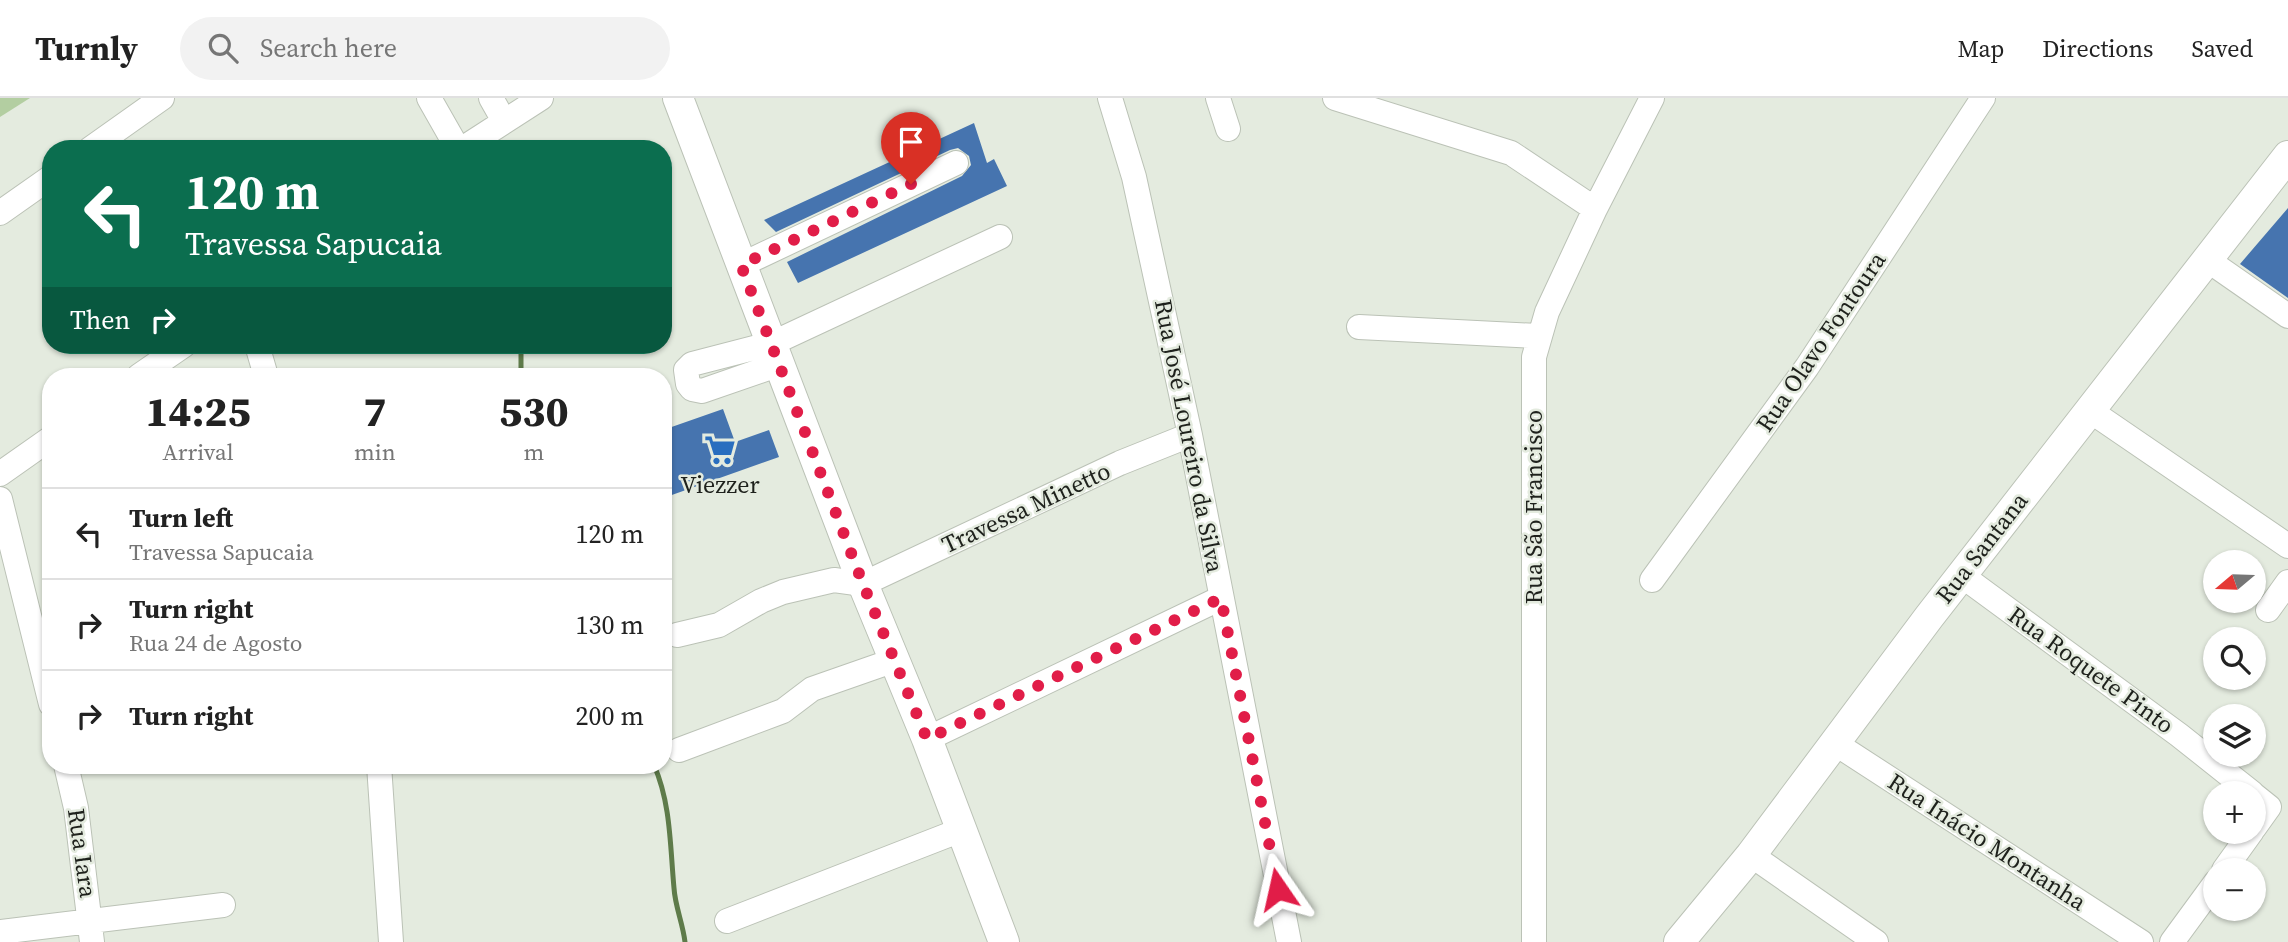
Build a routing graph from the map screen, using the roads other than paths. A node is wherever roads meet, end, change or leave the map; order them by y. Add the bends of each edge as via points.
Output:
1 (162, 98) edge
2 (429, 98) edge
3 (491, 98) edge
4 (541, 98) edge
5 (678, 98) edge
6 (1110, 98) edge
7 (1218, 98) edge
8 (1335, 98) edge
9 (1652, 98) edge
10 (1983, 98) edge
11 (504, 121) junction
12 (1228, 130) dead end
13 (103, 140) edge
14 (455, 140) edge
15 (474, 140) edge
16 (2286, 161) edge
17 (956, 163) dead end
18 (42, 183) edge
19 (1594, 209) junction
20 (0, 213) edge
21 (1000, 237) dead end
22 (2206, 259) junction
23 (741, 265) junction
24 (2288, 316) edge
25 (1359, 327) dead end
26 (1538, 336) junction
27 (171, 354) edge
28 (777, 354) junction
29 (151, 368) edge
30 (2089, 410) junction
31 (1191, 435) junction
32 (42, 444) edge
33 (0, 474) edge
34 (0, 499) edge
35 (2288, 546) edge
36 (1961, 575) junction
37 (1652, 580) dead end
38 (2288, 582) edge
39 (863, 584) junction
40 (1221, 598) junction
41 (2269, 610) dead end
42 (677, 635) dead end
43 (895, 660) junction
44 (42, 668) edge
45 (927, 739) junction
46 (1833, 742) junction
47 (679, 750) dead end
48 (68, 774) edge
49 (380, 774) edge
50 (2237, 781) edge
51 (961, 830) junction
52 (1751, 855) junction
53 (2203, 900) edge
54 (223, 905) dead end
55 (727, 921) dead end
56 (92, 931) edge
57 (0, 932) edge
58 (391, 942) edge
59 (1004, 942) edge
60 (1289, 942) edge
61 (1534, 942) edge
62 (1679, 942) edge
63 (1875, 942) edge
64 (2141, 942) edge
65 (2172, 942) edge

1 - 13 street
2 - 14 street
3 - 11 street
4 - 11 street
5 - 23 main road
6 - 31 street, Rua José Loureiro da Silva via 1134,177
7 - 12 street
8 - 19 street via 1511,153
9 - 19 street, Rua São Francisco
10 - 37 street, Rua Olavo Fontoura via 1799,378
11 - 15 street
16 - 22 main road, Rua Santana
17 - 23 street
18 - 20 street
19 - 26 street, Rua São Francisco
21 - 28 street
22 - 24 street
22 - 30 main road, Rua Santana
23 - 28 main road
25 - 26 street
26 - 61 street, Rua São Francisco via 1534,358
27 - 29 street
28 - 39 main road
30 - 35 street
30 - 36 main road, Rua Santana
31 - 39 street, Travessa Minetto
31 - 40 street, Rua José Loureiro da Silva
32 - 33 street
34 - 44 street
36 - 46 main road, Rua Santana
36 - 50 street, Rua Roquete Pinto
38 - 41 street
39 - 42 street via 834,580 783,592 719,625
39 - 43 main road
40 - 45 street
40 - 60 street, Rua José Loureiro da Silva
43 - 45 main road
43 - 47 street via 812,689 783,711
45 - 51 main road
46 - 52 main road, Rua Santana
46 - 64 street, Rua Inácio Montanha
48 - 56 street, Rua Iara
49 - 58 street
51 - 55 street
51 - 59 main road
52 - 62 main road, Rua Santana
52 - 63 street
53 - 65 street
54 - 56 street
56 - 57 street

